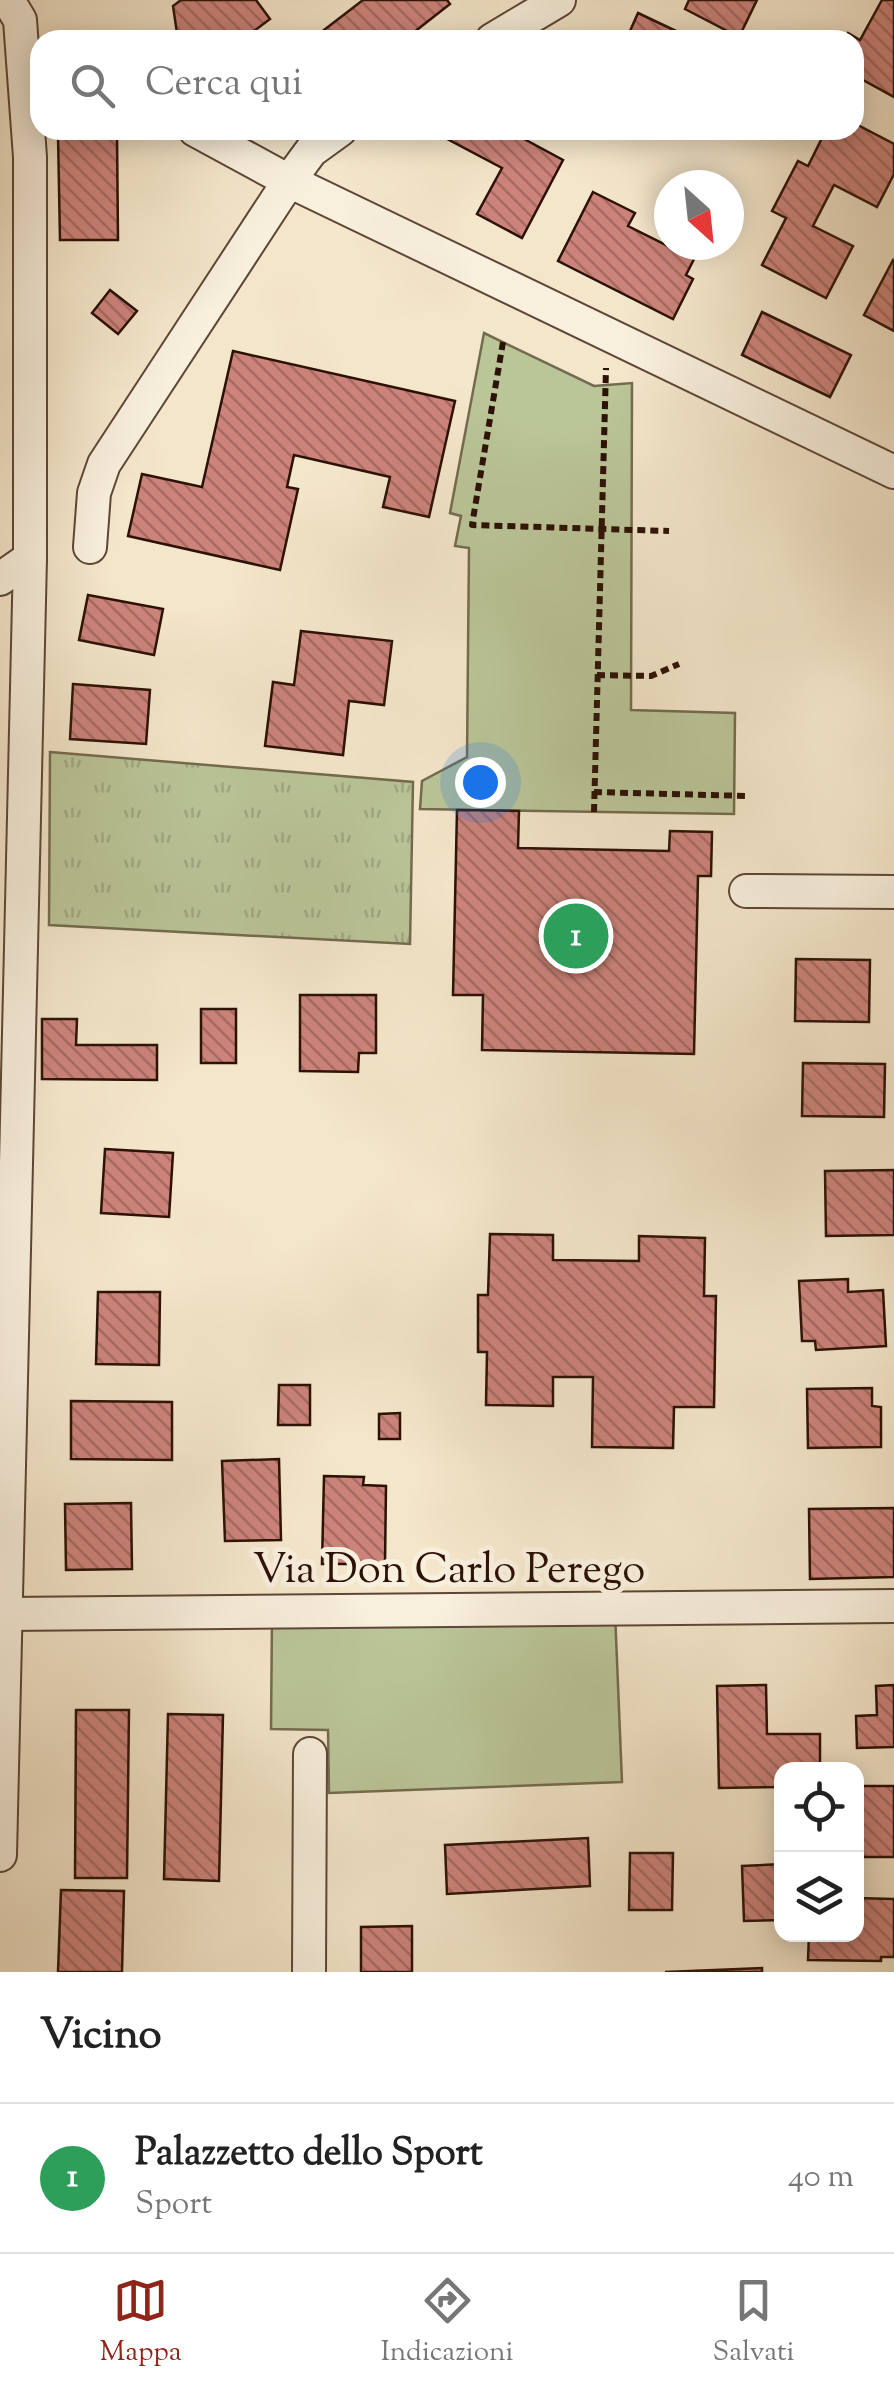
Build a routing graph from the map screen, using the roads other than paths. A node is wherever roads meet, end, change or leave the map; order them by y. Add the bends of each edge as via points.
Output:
1 (559, 0) edge
2 (14, 10) edge
3 (39, 30) edge
4 (509, 30) edge
5 (213, 140) edge
6 (326, 140) edge
7 (288, 181) junction
8 (894, 472) edge
9 (90, 547) dead end
10 (30, 558) junction
11 (0, 579) edge
12 (14, 618) edge
13 (746, 891) dead end
14 (894, 892) edge
15 (894, 1606) edge
16 (6, 1614) junction
17 (310, 1754) dead end
18 (0, 1855) edge
19 (309, 1972) edge

1 - 4 street
2 - 3 street
2 - 10 street via 30,157
5 - 7 street
6 - 7 street
7 - 8 street
7 - 9 street via 104,464 94,493
10 - 11 street
10 - 12 street
12 - 16 street
13 - 14 street
15 - 16 street, Via Don Carlo Perego
16 - 18 street
17 - 19 street

